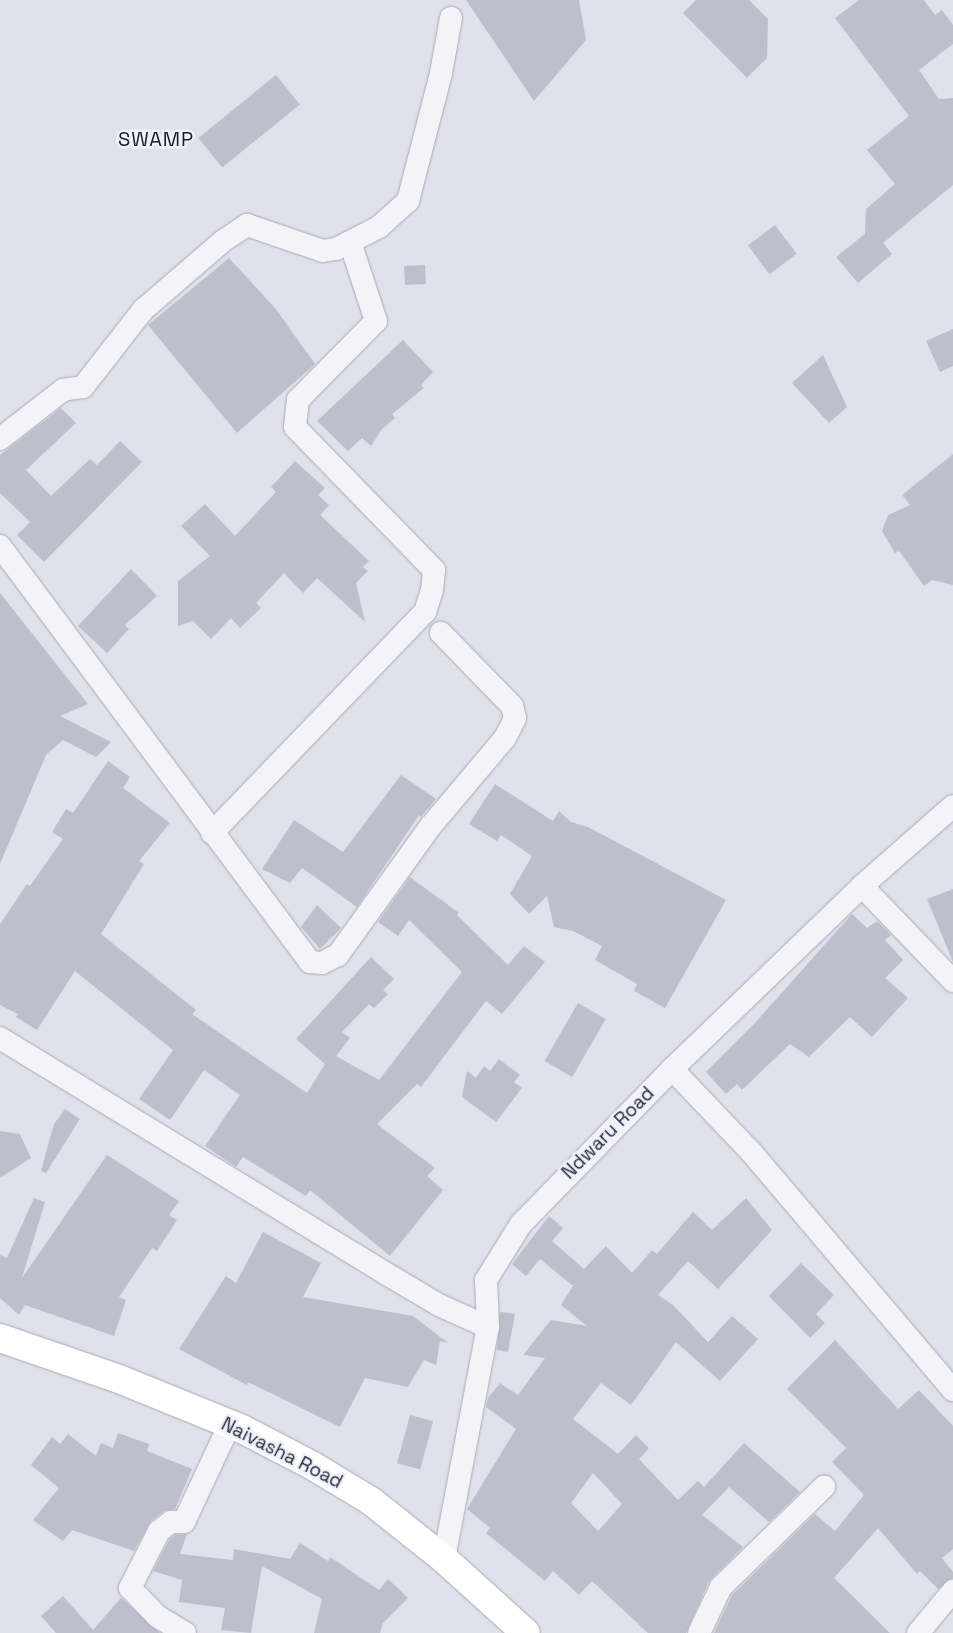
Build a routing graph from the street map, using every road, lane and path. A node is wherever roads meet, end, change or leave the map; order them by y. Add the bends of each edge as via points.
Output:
1 (451, 18) dead end
2 (350, 242) junction
3 (0, 439) edge
4 (0, 546) edge
5 (441, 633) dead end
6 (953, 806) edge
7 (212, 833) junction
8 (862, 886) junction
9 (953, 980) edge
10 (0, 1038) edge
11 (672, 1069) junction
12 (488, 1327) junction
13 (0, 1338) edge
14 (953, 1390) edge
15 (230, 1424) junction
16 (824, 1487) dead end
17 (444, 1559) junction
18 (953, 1591) edge
19 (185, 1633) edge
20 (526, 1633) edge
21 (699, 1633) edge
22 (918, 1633) edge

1 - 2 street via 441,73 408,201 378,227
2 - 3 street via 323,252 247,226 223,241 143,310 83,387 63,390
2 - 7 street via 376,321 298,400 296,427 434,570 432,590 425,612
4 - 7 street
5 - 7 street via 512,706 515,718 505,738 430,828 338,955 322,963 310,962
6 - 8 street, Ndwaru Road
8 - 9 street
8 - 11 street, Ndwaru Road
10 - 12 street via 393,1278 439,1305
11 - 12 street, Ndwaru Road via 521,1224 486,1280
11 - 14 street via 752,1153
12 - 17 street, Ndwaru Road
13 - 15 main road, Naivasha Road via 119,1379
15 - 17 main road, Naivasha Road via 313,1466 371,1501
15 - 19 street via 184,1522 171,1522 159,1531 130,1588 157,1616
16 - 21 street via 721,1587
17 - 20 main road, Naivasha Road
18 - 22 street

